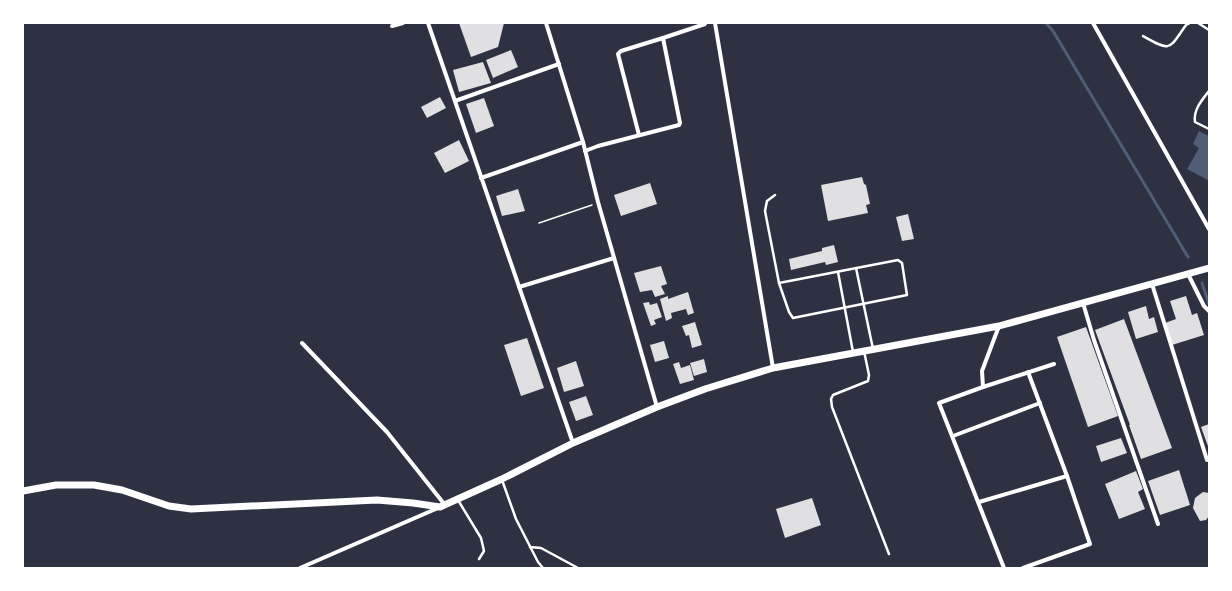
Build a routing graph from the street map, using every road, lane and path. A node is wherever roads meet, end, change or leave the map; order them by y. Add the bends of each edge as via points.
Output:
1 (403, 23) edge
2 (428, 23) edge
3 (546, 23) edge
4 (715, 23) edge
5 (1093, 23) edge
6 (1190, 23) edge
7 (1198, 23) edge
8 (705, 24) edge
9 (392, 26) dead end
10 (1209, 30) edge
11 (1143, 36) dead end
12 (664, 38) junction
13 (559, 64) junction
14 (1209, 91) edge
15 (454, 101) junction
16 (1209, 130) edge
17 (639, 135) junction
18 (583, 142) junction
19 (585, 151) junction
20 (481, 178) junction
21 (775, 195) dead end
22 (598, 202) junction
23 (539, 223) dead end
24 (1209, 229) edge
25 (614, 258) junction
26 (856, 268) junction
27 (1209, 268) edge
28 (838, 272) junction
29 (1188, 274) junction
30 (779, 283) junction
31 (1152, 284) junction
32 (519, 287) junction
33 (863, 303) junction
34 (1084, 303) junction
35 (844, 308) junction
36 (1209, 311) edge
37 (999, 326) junction
38 (302, 342) dead end
39 (873, 349) junction
40 (864, 351) junction
41 (853, 353) junction
42 (1054, 364) dead end
43 (773, 368) junction
44 (1028, 372) junction
45 (983, 387) junction
46 (1040, 403) junction
47 (657, 407) junction
48 (953, 436) junction
49 (573, 444) junction
50 (1207, 460) dead end
51 (1067, 476) junction
52 (502, 480) junction
53 (23, 491) edge
54 (457, 500) junction
55 (979, 502) junction
56 (442, 506) junction
57 (1158, 524) dead end
58 (530, 547) junction
59 (888, 554) dead end
60 (479, 559) dead end
61 (300, 568) edge
62 (543, 568) edge
63 (578, 568) edge
64 (1004, 568) edge
65 (1023, 568) edge

1 - 9 street
2 - 15 street
3 - 13 street
4 - 43 street
5 - 24 street
6 - 11 lane via 1168,46 1163,47
7 - 10 lane
8 - 12 street
12 - 17 street via 680,123
12 - 17 street via 621,50 618,54
13 - 15 street
13 - 18 street
14 - 16 lane via 1194,117 1195,122
15 - 20 street
17 - 19 street
18 - 19 street
18 - 20 street
19 - 22 street
20 - 32 street
21 - 30 lane via 767,201 765,212
22 - 23 path
22 - 25 street
25 - 32 street
25 - 47 street
26 - 28 lane
26 - 33 lane
26 - 33 lane via 898,260 902,263 907,295
27 - 29 main road
28 - 30 lane
28 - 35 lane
29 - 31 main road
29 - 36 street
30 - 35 lane via 793,318
31 - 34 main road
31 - 50 street
32 - 49 street
33 - 35 lane
33 - 39 lane
34 - 37 main road
34 - 57 street via 1094,340
35 - 41 lane
37 - 39 main road
37 - 45 street via 982,371
38 - 56 street via 387,432
39 - 40 main road
40 - 41 main road
40 - 59 lane via 868,381 832,396 831,399
41 - 43 main road
42 - 44 street
43 - 47 main road
44 - 45 street
44 - 46 street
45 - 48 street via 939,403
46 - 48 street
46 - 51 street
47 - 49 main road
48 - 55 street
49 - 52 main road
51 - 55 street
51 - 65 street via 1090,544
52 - 54 main road
52 - 58 lane via 516,519
53 - 56 main road via 56,485 94,485 122,490 169,506 191,509 377,500
54 - 56 main road
54 - 60 lane via 481,538 484,551
55 - 64 street
56 - 61 street
58 - 62 lane
58 - 63 lane via 541,548

